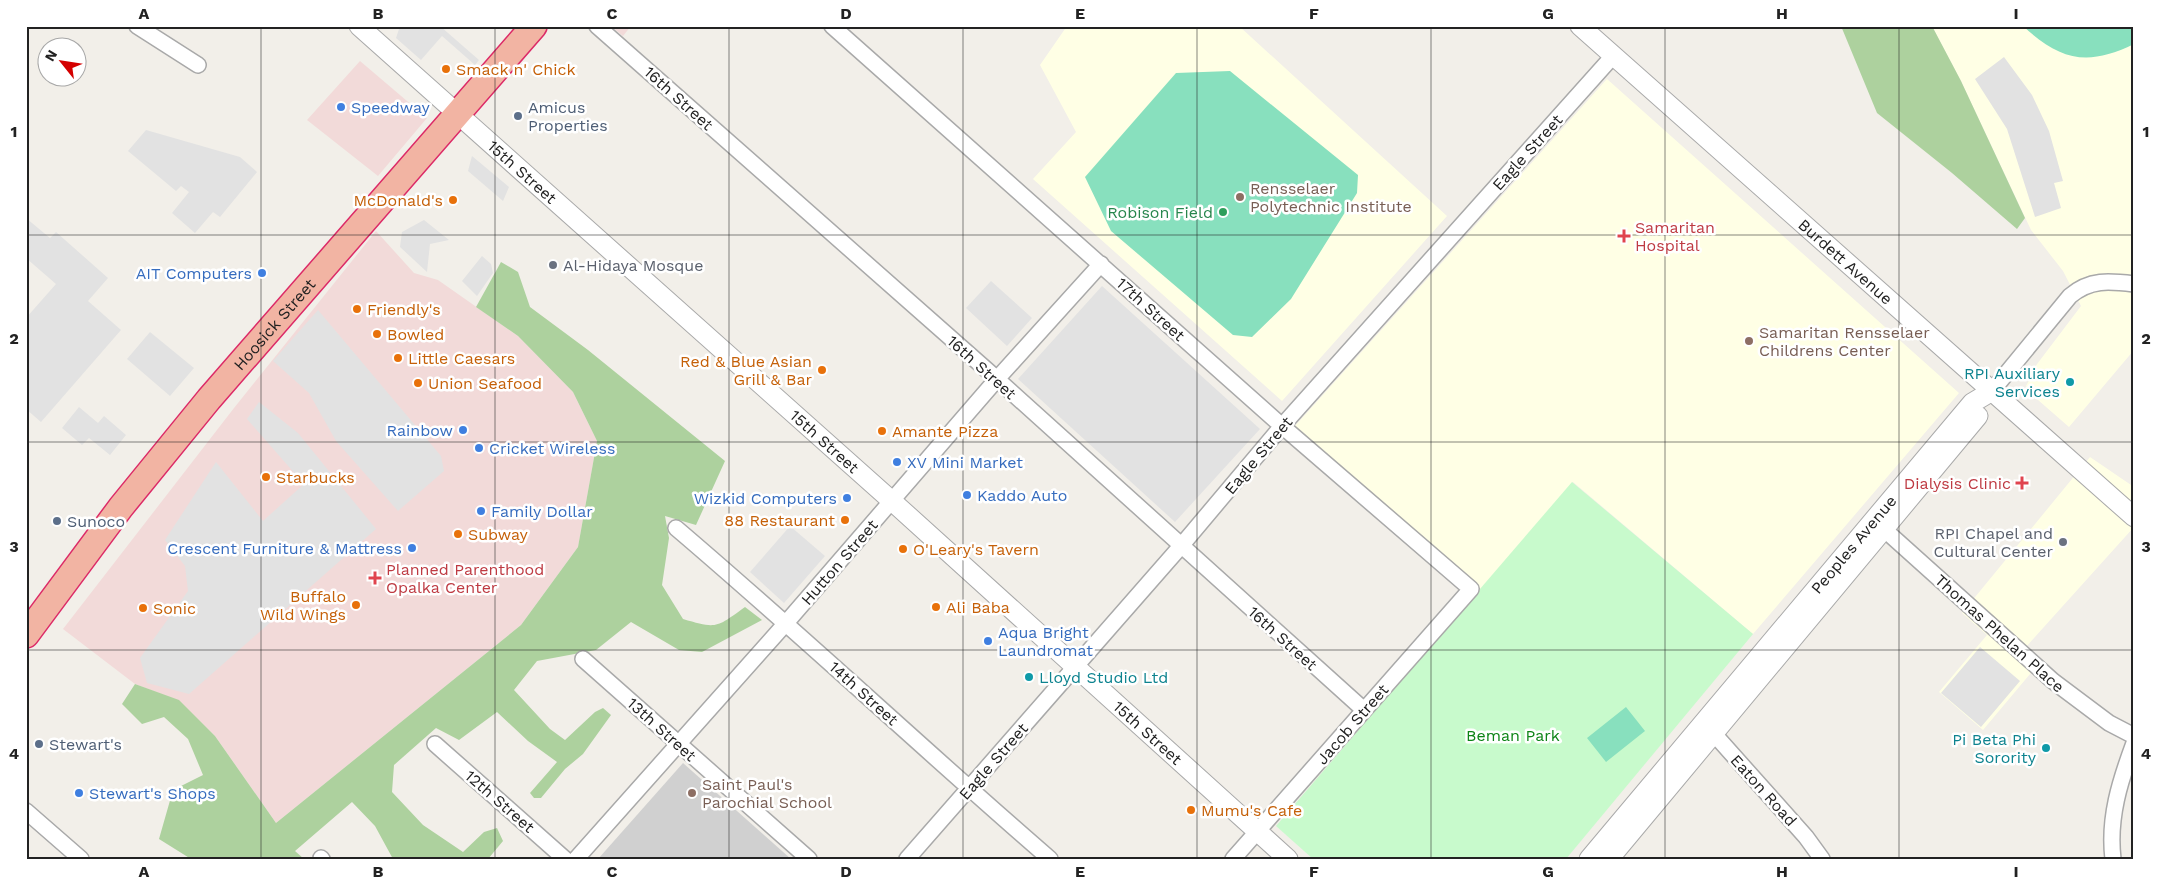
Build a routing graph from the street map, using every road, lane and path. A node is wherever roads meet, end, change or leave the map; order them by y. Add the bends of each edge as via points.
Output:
1 (360, 26) edge
2 (534, 26) edge
3 (597, 26) edge
4 (832, 26) edge
5 (1580, 26) edge
6 (146, 29) edge
7 (1613, 56) junction
8 (198, 65) dead end
9 (458, 114) junction
10 (1100, 264) junction
11 (2134, 284) edge
12 (997, 379) junction
13 (1992, 391) junction
14 (1282, 426) junction
15 (893, 502) junction
16 (2134, 517) edge
17 (1878, 524) junction
18 (676, 528) dead end
19 (1181, 546) junction
20 (1471, 589) joint
21 (786, 622) junction
22 (27, 633) edge
23 (583, 659) dead end
24 (1074, 667) junction
25 (1364, 710) junction
26 (1709, 728) junction
27 (2134, 736) edge
28 (678, 743) junction
29 (2134, 743) edge
30 (435, 744) dead end
31 (969, 788) junction
32 (26, 811) edge
33 (1258, 831) junction
34 (81, 859) edge
35 (565, 859) edge
36 (576, 859) edge
37 (809, 859) edge
38 (907, 859) edge
39 (1050, 859) edge
40 (1233, 859) edge
41 (1288, 859) edge
42 (1589, 859) edge
43 (1608, 859) edge
44 (1822, 859) edge
45 (2113, 859) edge

1 - 9 street, 15th Street
2 - 9 highway, Hoosick Street
3 - 12 street, 16th Street
4 - 10 street, 17th Street
5 - 7 street, Burdett Avenue
6 - 8 street
7 - 13 street, Burdett Avenue
7 - 14 street, Eagle Street
9 - 15 street, 15th Street
9 - 22 highway, Hoosick Street via 145,476
10 - 12 street, Hutton Street
10 - 14 street, 17th Street
11 - 13 street, Peoples Avenue via 2103,281 2079,288
12 - 15 street, Hutton Street
12 - 19 street, 16th Street
13 - 16 street, Burdett Avenue
13 - 17 street, Peoples Avenue via 1982,412
14 - 19 street, Eagle Street
14 - 20 street, 17th Street
15 - 21 street, Hutton Street
15 - 24 street, 15th Street
17 - 26 street, Peoples Avenue
17 - 27 street, Thomas Phelan Place via 2053,681 2103,719
18 - 21 street, 14th Street
19 - 24 street, Eagle Street
19 - 25 street, 16th Street
20 - 25 street, Jacob Street
21 - 28 street, Hutton Street
21 - 31 street, 14th Street
23 - 28 street, 13th Street
24 - 31 street, Eagle Street
24 - 33 street, 15th Street
25 - 33 street, Jacob Street
26 - 42 street, Peoples Avenue
26 - 43 street, Peoples Avenue
26 - 44 street, Eaton Road
28 - 36 street, Hutton Street
28 - 37 street, 13th Street
29 - 45 street via 2117,790 2112,815
30 - 35 street, 12th Street
31 - 38 street, Eagle Street
31 - 39 street, 14th Street
32 - 34 street
33 - 40 street, Jacob Street
33 - 41 street, 15th Street

